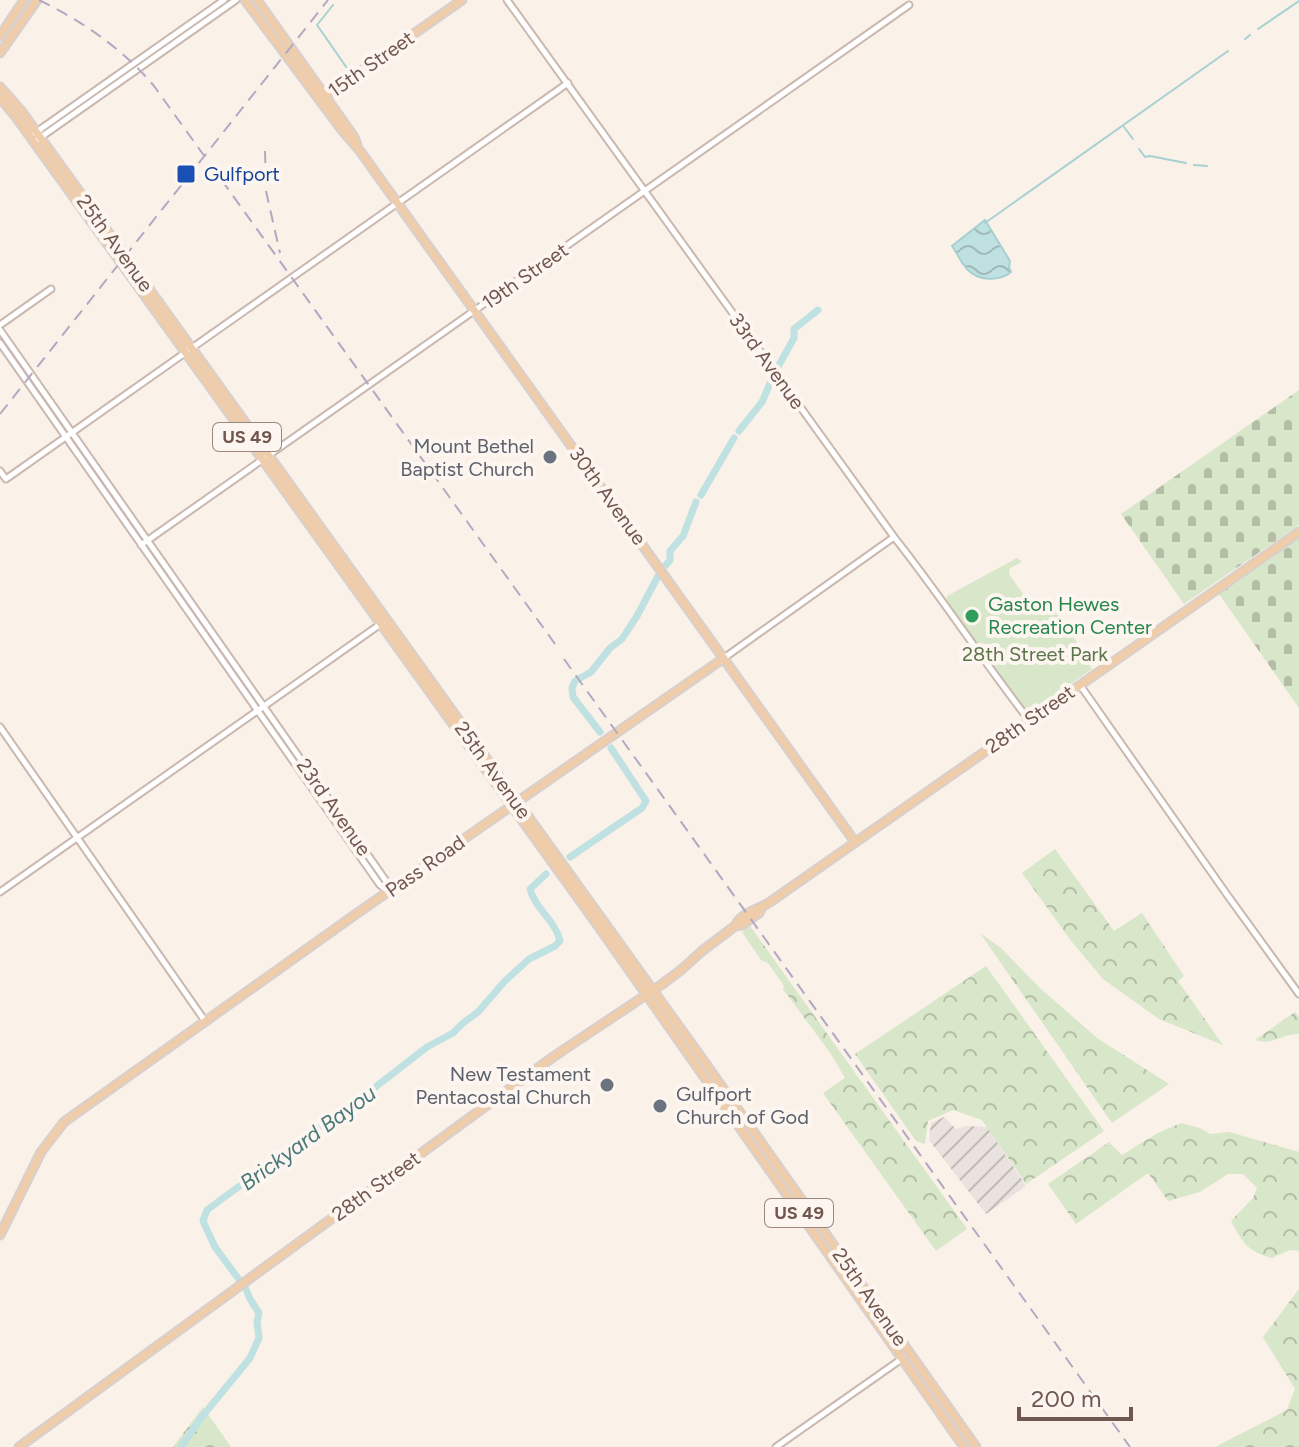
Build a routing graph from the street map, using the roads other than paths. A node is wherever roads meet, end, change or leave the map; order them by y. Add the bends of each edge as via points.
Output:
1 (24, 0) edge
2 (37, 0) edge
3 (224, 0) edge
4 (236, 0) edge
5 (245, 0) edge
6 (257, 0) edge
7 (462, 0) edge
8 (507, 0) edge
9 (909, 5) dead end
10 (0, 36) edge
11 (0, 53) edge
12 (568, 83) junction
13 (0, 84) edge
14 (322, 98) junction
15 (4, 99) edge
16 (35, 137) junction
17 (645, 192) junction
18 (397, 204) junction
19 (51, 289) dead end
20 (475, 311) junction
21 (0, 328) edge
22 (0, 343) edge
23 (188, 350) junction
24 (68, 435) junction
25 (265, 458) junction
26 (0, 471) edge
27 (1299, 532) edge
28 (894, 537) junction
29 (148, 541) junction
30 (141, 545) junction
31 (383, 622) junction
32 (724, 658) junction
33 (1080, 684) junction
34 (260, 708) junction
35 (1029, 720) junction
36 (0, 727) edge
37 (514, 804) junction
38 (77, 838) junction
39 (855, 842) junction
40 (0, 892) edge
41 (389, 892) junction
42 (650, 992) junction
43 (1299, 994) edge
44 (205, 1021) junction
45 (0, 1235) edge
46 (910, 1353) junction
47 (902, 1359) junction
48 (19, 1447) edge
49 (776, 1447) edge
50 (964, 1447) edge
51 (976, 1447) edge

1 - 10 main road
2 - 11 main road
3 - 16 street
4 - 16 street
5 - 14 main road, 30th Avenue
6 - 14 main road, 30th Avenue
7 - 14 main road, 15th Street
8 - 12 street, 33rd Avenue
9 - 17 street, 19th Street
12 - 17 street, 33rd Avenue
12 - 18 street
13 - 15 main road, 25th Avenue
14 - 18 main road, 30th Avenue
15 - 16 main road, 25th Avenue / US 49
16 - 23 main road, 25th Avenue / US 49
17 - 20 street, 19th Street
17 - 28 street, 33rd Avenue
18 - 20 main road, 30th Avenue
18 - 23 street
19 - 21 street
20 - 25 street, 19th Street
20 - 32 main road, 30th Avenue
21 - 24 street, 23rd Avenue
22 - 24 street, 23rd Avenue
23 - 24 street
23 - 25 main road, 25th Avenue / US 49
24 - 26 street via 6,479
24 - 29 street, 23rd Avenue
24 - 30 street, 23rd Avenue
25 - 29 street, 19th Street
25 - 31 main road, 25th Avenue / US 49
27 - 33 main road, 28th Street
28 - 32 street, Pass Road
28 - 35 street, 33rd Avenue
29 - 30 street, 19th Street
29 - 34 street, 23rd Avenue
30 - 34 street, 23rd Avenue
31 - 34 street
31 - 37 main road, 25th Avenue / US 49
32 - 37 main road, Pass Road
32 - 39 main road, 30th Avenue
33 - 35 main road, 28th Street
33 - 43 street
34 - 38 street
34 - 41 street, 23rd Avenue
35 - 39 main road, 28th Street
36 - 38 street
37 - 41 main road, Pass Road
37 - 42 main road, 25th Avenue / US 49
38 - 40 street
38 - 44 street
39 - 42 main road, 28th Street
41 - 44 main road, Pass Road
42 - 46 main road, 25th Avenue / US 49
42 - 47 main road, 25th Avenue / US 49
42 - 48 main road, 28th Street via 553,1057
44 - 45 main road, Pass Road via 64,1122 41,1152
46 - 47 street
46 - 51 main road, 25th Avenue / US 49
47 - 49 street
47 - 50 main road, 25th Avenue / US 49

